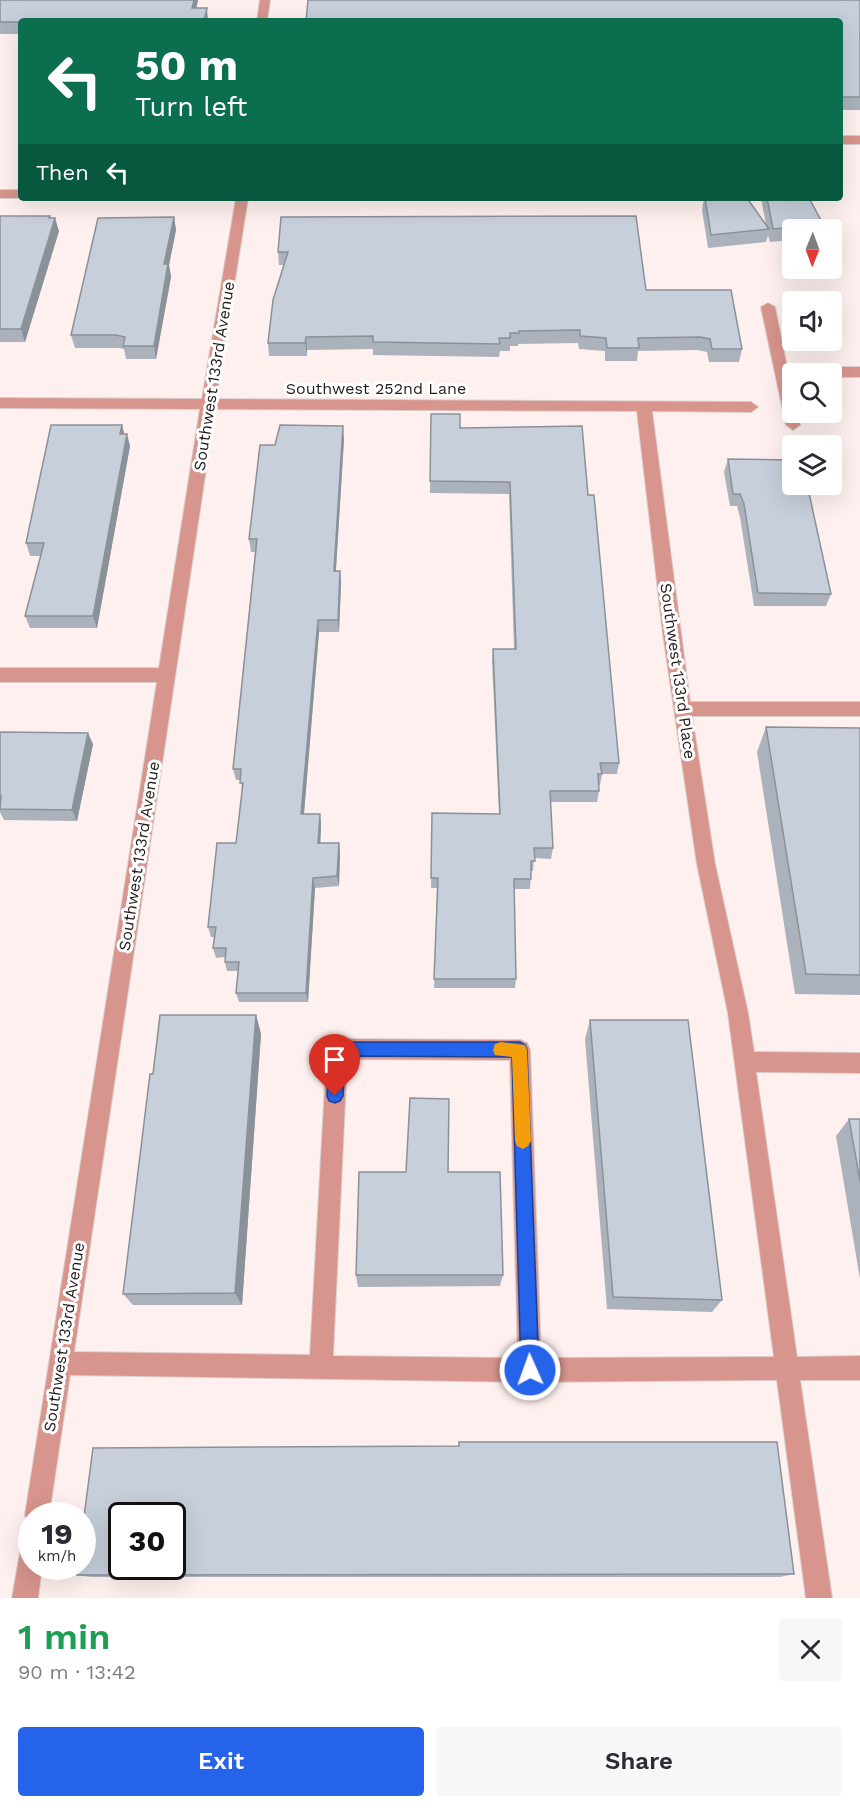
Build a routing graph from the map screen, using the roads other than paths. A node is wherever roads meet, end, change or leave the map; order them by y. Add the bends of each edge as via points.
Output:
1 (265, 0) edge
2 (262, 18) edge
3 (843, 140) edge
4 (860, 140) edge
5 (0, 194) edge
6 (18, 194) edge
7 (242, 201) edge
8 (768, 307) dead end
9 (781, 372) junction
10 (860, 372) edge
11 (0, 403) edge
12 (208, 406) junction
13 (644, 407) junction
14 (751, 407) dead end
15 (793, 425) dead end
16 (0, 675) edge
17 (168, 675) junction
18 (682, 709) junction
19 (860, 709) edge
20 (744, 1062) junction
21 (860, 1063) edge
22 (59, 1363) junction
23 (321, 1367) junction
24 (786, 1368) junction
25 (860, 1368) edge
26 (530, 1370) junction
27 (39, 1502) edge
28 (28, 1580) edge
29 (25, 1598) edge
30 (819, 1598) edge

1 - 2 street
3 - 4 street
5 - 6 street
7 - 12 street, Southwest 133rd Avenue
8 - 9 street
9 - 10 street
9 - 15 street
11 - 12 street, Southwest 252nd Lane
12 - 13 street, Southwest 252nd Lane
12 - 17 street, Southwest 133rd Avenue
13 - 14 street, Southwest 252nd Lane
13 - 18 street, Southwest 133rd Place
16 - 17 street
17 - 22 street, Southwest 133rd Avenue
18 - 19 street
18 - 20 street, Southwest 133rd Place via 706,864 738,1013
20 - 21 street
20 - 24 street, Southwest 133rd Place
22 - 23 street
22 - 27 street, Southwest 133rd Avenue
23 - 26 street
23 - 26 street via 337,1049 520,1050
24 - 25 street
24 - 26 street
24 - 30 street, Southwest 133rd Place
28 - 29 street

